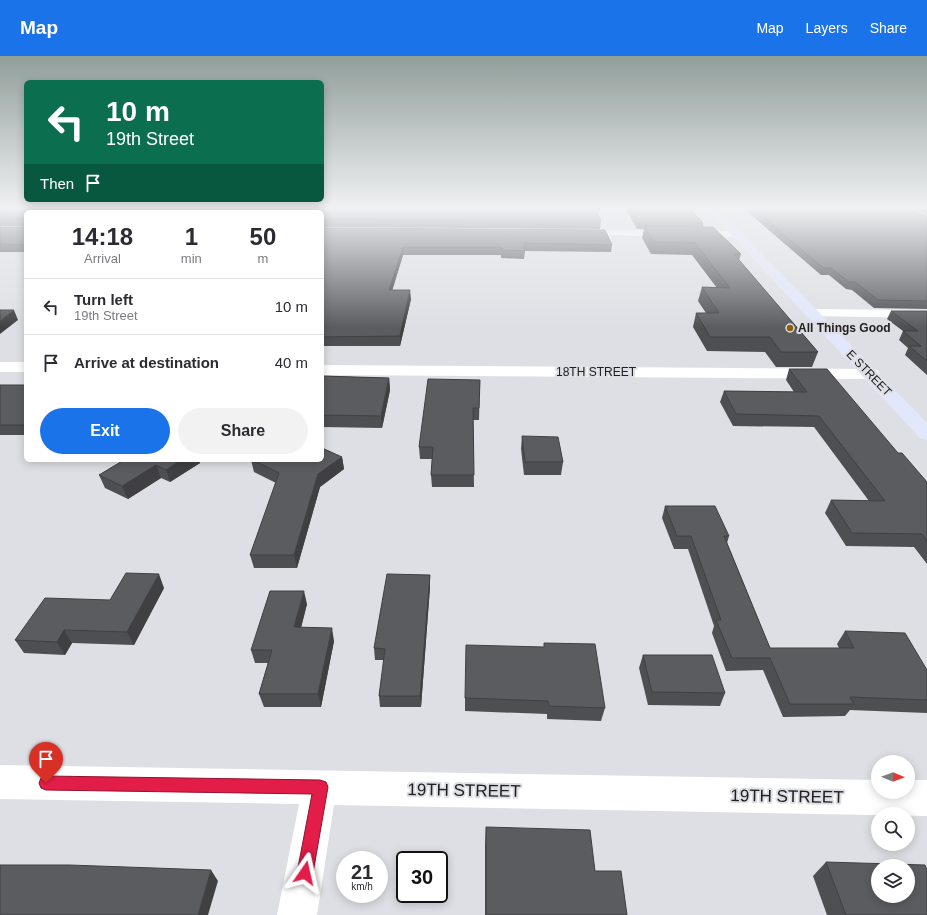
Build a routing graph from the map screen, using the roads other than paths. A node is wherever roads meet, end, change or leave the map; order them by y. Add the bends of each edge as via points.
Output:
1 (750, 248) edge
2 (812, 313) junction
3 (927, 314) edge
4 (0, 367) edge
5 (24, 367) edge
6 (324, 370) edge
7 (870, 374) junction
8 (927, 434) edge
9 (0, 782) edge
10 (320, 787) junction
11 (927, 798) edge
12 (297, 915) edge

1 - 2 street, E STREET
2 - 3 street
2 - 7 street, E STREET
4 - 5 street
6 - 7 street, 18TH STREET
7 - 8 street, E STREET
9 - 10 street, 19TH STREET
10 - 11 street, 19TH STREET
10 - 12 street

